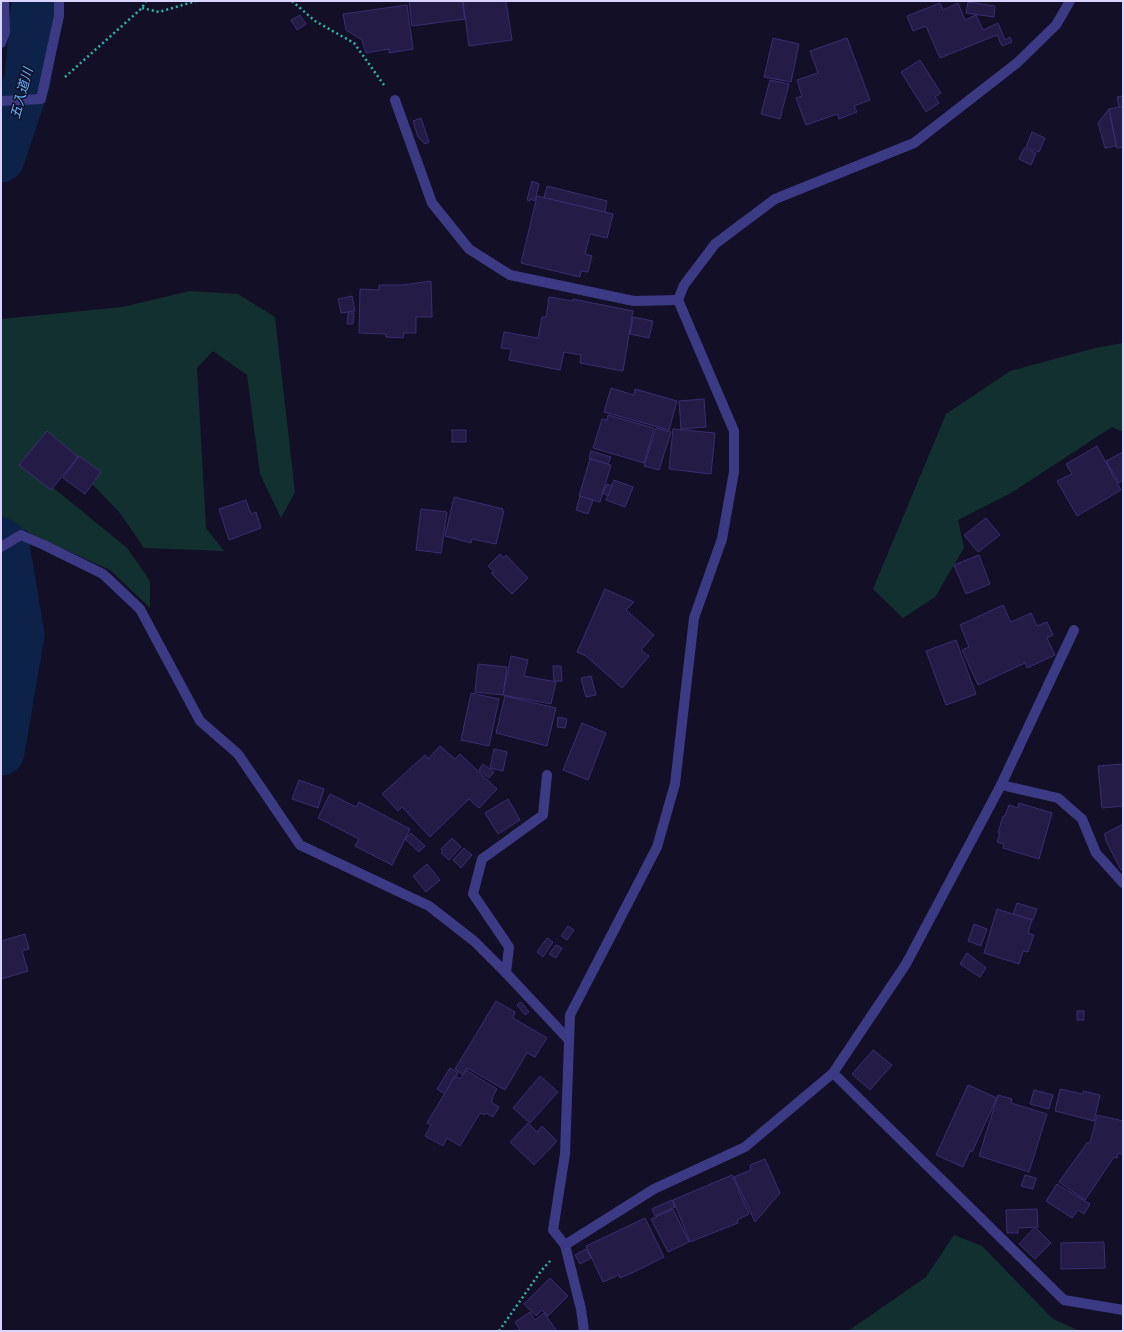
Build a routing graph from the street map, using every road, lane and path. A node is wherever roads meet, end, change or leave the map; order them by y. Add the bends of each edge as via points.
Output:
1 (4, 1) edge
2 (59, 1) edge
3 (146, 1) edge
4 (196, 1) edge
5 (292, 1) edge
6 (1070, 1) edge
7 (142, 8) junction
8 (1, 43) edge
9 (41, 99) junction
10 (395, 100) joint
11 (1, 101) edge
12 (678, 300) junction
13 (1, 547) edge
14 (1074, 630) dead end
15 (547, 775) dead end
16 (1002, 785) junction
17 (1123, 883) edge
18 (506, 973) junction
19 (569, 1040) junction
20 (833, 1073) junction
21 (565, 1245) junction
22 (1123, 1310) edge
23 (499, 1331) edge
24 (584, 1331) edge

1 - 8 street via 5,32
2 - 9 street via 60,16
3 - 7 path
4 - 7 path via 159,12
5 - 10 path via 315,21 354,43
6 - 12 street via 1056,25 1016,63 914,143 775,199 715,244 684,285
7 - 9 path
9 - 11 street
10 - 12 street via 432,203 469,249 510,276 634,301
12 - 19 street via 734,431 734,472 722,539 694,618 675,784 657,847 570,1015
13 - 18 street via 21,535 103,574 140,609 200,721 238,754 300,845 429,906 474,941
14 - 16 street
15 - 18 street via 543,815 482,859 473,894 509,947
16 - 17 street via 1058,798 1082,819 1096,853
16 - 20 street via 906,964
18 - 19 street
19 - 21 street via 565,1154 553,1230
20 - 21 street via 744,1147 654,1189
20 - 22 street via 1064,1300
21 - 23 path via 541,1272
21 - 24 street

